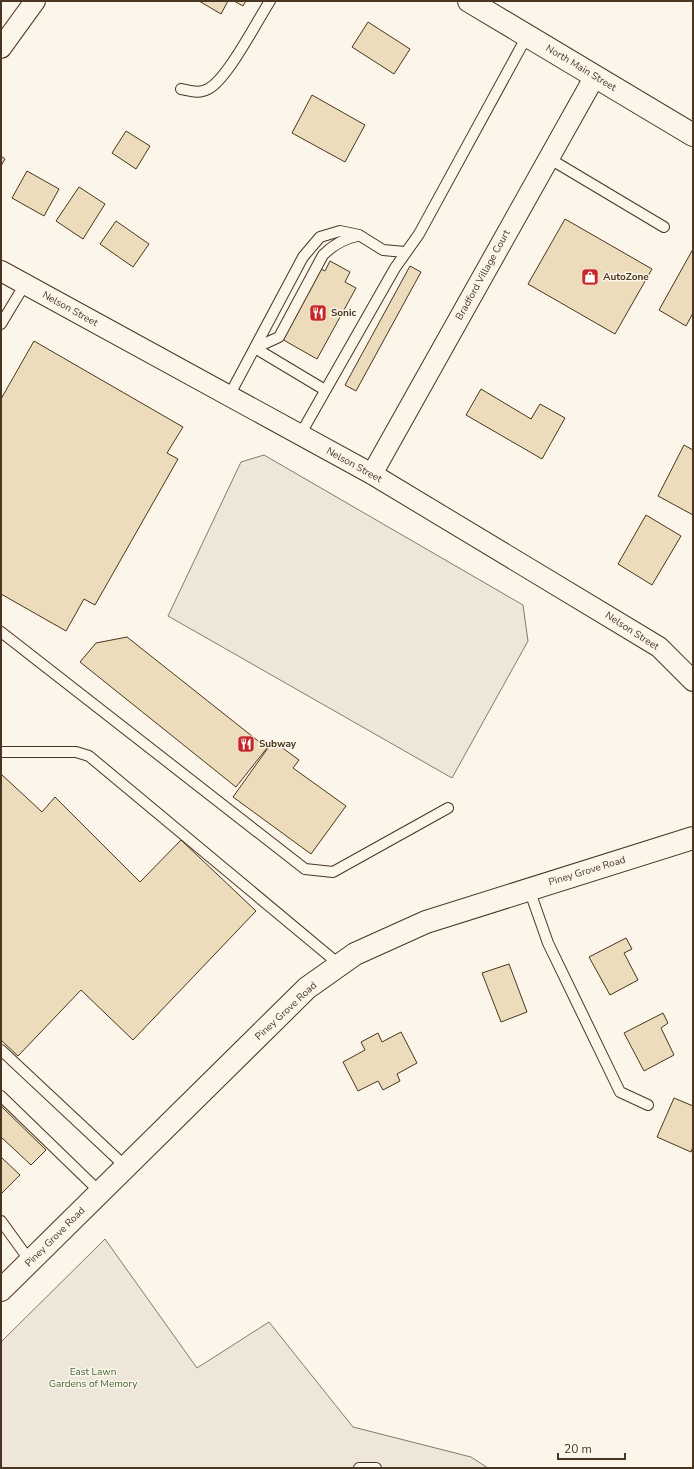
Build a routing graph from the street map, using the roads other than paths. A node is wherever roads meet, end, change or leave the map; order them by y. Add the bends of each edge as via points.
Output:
1 (35, 1) edge
2 (270, 1) edge
3 (474, 2) edge
4 (526, 36) junction
5 (1, 48) edge
6 (595, 76) junction
7 (181, 89) dead end
8 (693, 135) edge
9 (550, 159) junction
10 (664, 227) dead end
11 (359, 235) junction
12 (405, 252) junction
13 (1, 271) edge
14 (25, 284) junction
15 (1, 324) edge
16 (255, 348) junction
17 (325, 390) junction
18 (229, 396) junction
19 (300, 435) junction
20 (372, 474) junction
21 (1, 632) edge
22 (693, 681) edge
23 (1, 752) edge
24 (448, 808) dead end
25 (693, 838) edge
26 (529, 890) junction
27 (340, 965) junction
28 (1, 1050) edge
29 (1, 1096) edge
30 (648, 1104) dead end
31 (126, 1167) junction
32 (100, 1192) junction
33 (1, 1221) edge
34 (30, 1261) junction
35 (1, 1290) edge
36 (359, 1468) edge
37 (376, 1468) edge

1 - 5 street
2 - 7 lane via 223,76 209,89 196,92
3 - 4 main road, North Main Street
4 - 6 main road, North Main Street
4 - 12 lane via 419,234
6 - 8 main road, North Main Street
6 - 9 street, Bradford Village Court
9 - 10 lane
9 - 20 street, Bradford Village Court
11 - 12 lane via 383,250
11 - 16 lane via 339,242 323,255 279,337
11 - 16 lane via 340,231 320,237 303,257
12 - 17 lane
13 - 14 street, Nelson Street
14 - 15 lane
14 - 18 street, Nelson Street
16 - 17 lane
16 - 18 lane
17 - 19 lane
18 - 19 street, Nelson Street
19 - 20 street, Nelson Street
20 - 22 street, Nelson Street via 659,647
21 - 24 lane via 306,868 333,872
23 - 27 lane via 76,752 89,756
25 - 26 main road, Piney Grove Road
26 - 27 main road, Piney Grove Road via 426,922 355,954
26 - 30 lane via 548,943 620,1092
27 - 31 main road, Piney Grove Road via 307,988
28 - 31 lane
29 - 32 lane
31 - 32 main road, Piney Grove Road
32 - 34 main road, Piney Grove Road
33 - 34 lane
34 - 35 main road, Piney Grove Road
36 - 37 lane

